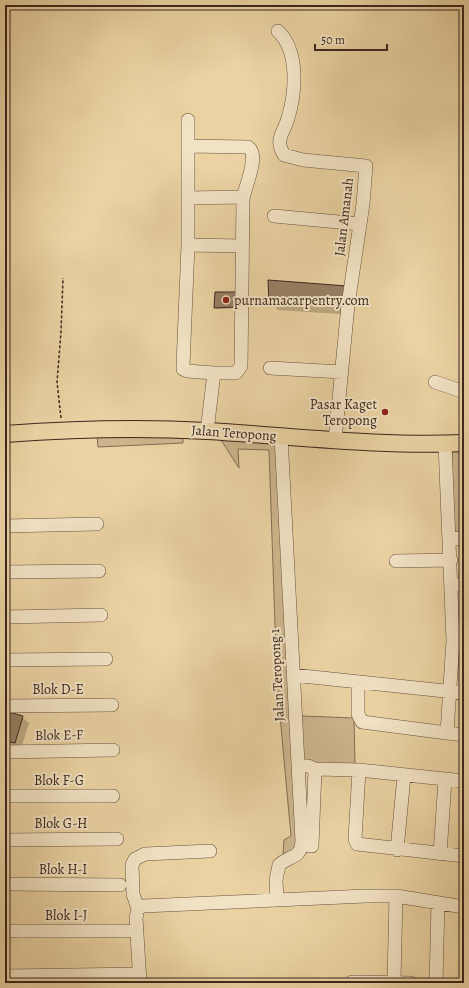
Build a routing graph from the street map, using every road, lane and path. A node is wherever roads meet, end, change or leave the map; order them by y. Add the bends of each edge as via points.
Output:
1 (278, 31) dead end
2 (188, 120) dead end
3 (188, 146) junction
4 (243, 197) junction
5 (188, 198) junction
6 (274, 216) dead end
7 (360, 224) junction
8 (188, 245) junction
9 (242, 246) junction
10 (63, 278) dead end
11 (270, 368) dead end
12 (342, 372) junction
13 (214, 373) junction
14 (435, 382) dead end
15 (464, 392) edge
16 (62, 429) junction
17 (207, 431) junction
18 (5, 434) edge
19 (280, 436) junction
20 (335, 440) junction
21 (464, 443) edge
22 (445, 444) junction
23 (97, 524) dead end
24 (5, 526) edge
25 (464, 538) edge
26 (450, 539) junction
27 (451, 560) junction
28 (396, 561) dead end
29 (99, 570) dead end
30 (5, 572) edge
31 (458, 585) edge
32 (100, 615) dead end
33 (5, 617) edge
34 (459, 632) edge
35 (106, 659) dead end
36 (5, 660) edge
37 (293, 675) junction
38 (358, 682) junction
39 (458, 692) edge
40 (112, 705) dead end
41 (5, 706) edge
42 (447, 733) junction
43 (464, 735) edge
44 (113, 750) dead end
45 (5, 752) edge
46 (299, 765) junction
47 (315, 769) junction
48 (359, 770) junction
49 (404, 776) junction
50 (445, 780) junction
51 (464, 781) edge
52 (5, 796) edge
53 (114, 796) dead end
54 (117, 839) dead end
55 (5, 840) edge
56 (302, 845) junction
57 (396, 850) junction
58 (210, 851) dead end
59 (440, 854) junction
60 (464, 856) edge
61 (5, 884) edge
62 (120, 885) dead end
63 (396, 896) junction
64 (277, 899) junction
65 (438, 904) junction
66 (464, 907) edge
67 (138, 909) junction
68 (5, 931) edge
69 (127, 931) dead end
70 (5, 976) edge
71 (139, 978) edge
72 (91, 979) edge
73 (352, 982) dead end
74 (394, 982) junction
75 (411, 983) edge
76 (436, 983) edge

1 - 7 street, Jalan Amanah via 286,38 293,56 291,104 279,146 284,155 303,160 366,166
2 - 3 street
3 - 4 street via 251,149 251,171
3 - 5 street
4 - 5 street
4 - 9 street
5 - 8 street
6 - 7 street
7 - 12 street, Jalan Amanah via 348,305
8 - 9 street
8 - 13 street via 183,369
9 - 13 street via 241,366 236,373
10 - 16 path via 57,382
11 - 12 street
12 - 20 street, Jalan Amanah
13 - 17 street
14 - 15 street
16 - 17 main road, Jalan Teropong via 142,428
16 - 18 main road, Jalan Teropong
17 - 19 main road, Jalan Teropong
19 - 20 main road, Jalan Teropong
19 - 37 street, Jalan Teropong 1
20 - 22 main road, Jalan Teropong
21 - 22 main road, Jalan Teropong
22 - 26 street
23 - 24 street
25 - 26 street
26 - 27 street
27 - 28 street
27 - 31 street
29 - 30 street
31 - 34 street
32 - 33 street
34 - 39 street
35 - 36 street
37 - 38 street
37 - 46 street, Jalan Teropong 1
38 - 39 street
38 - 42 street via 358,714 362,722
39 - 42 street
40 - 41 street, Blok D-E
42 - 43 street
44 - 45 street, Blok E-F
46 - 47 street
46 - 56 street, Jalan Teropong 1
47 - 48 street
47 - 56 street via 312,846
48 - 49 street
48 - 57 street via 356,842 360,846
49 - 50 street
49 - 57 street
50 - 51 street
50 - 59 street
52 - 53 street, Blok F-G
54 - 55 street, Blok G-H
56 - 64 street via 296,856 279,865 276,880
57 - 59 street
58 - 67 street via 139,856 132,865 133,894
59 - 60 street
61 - 62 street, Blok H-I
63 - 64 street
63 - 65 street
63 - 74 street
64 - 67 street via 153,904
65 - 66 street
65 - 76 street
67 - 71 street via 136,918
68 - 69 street, Blok I-J
70 - 72 street
71 - 72 street
73 - 74 street
74 - 75 street

